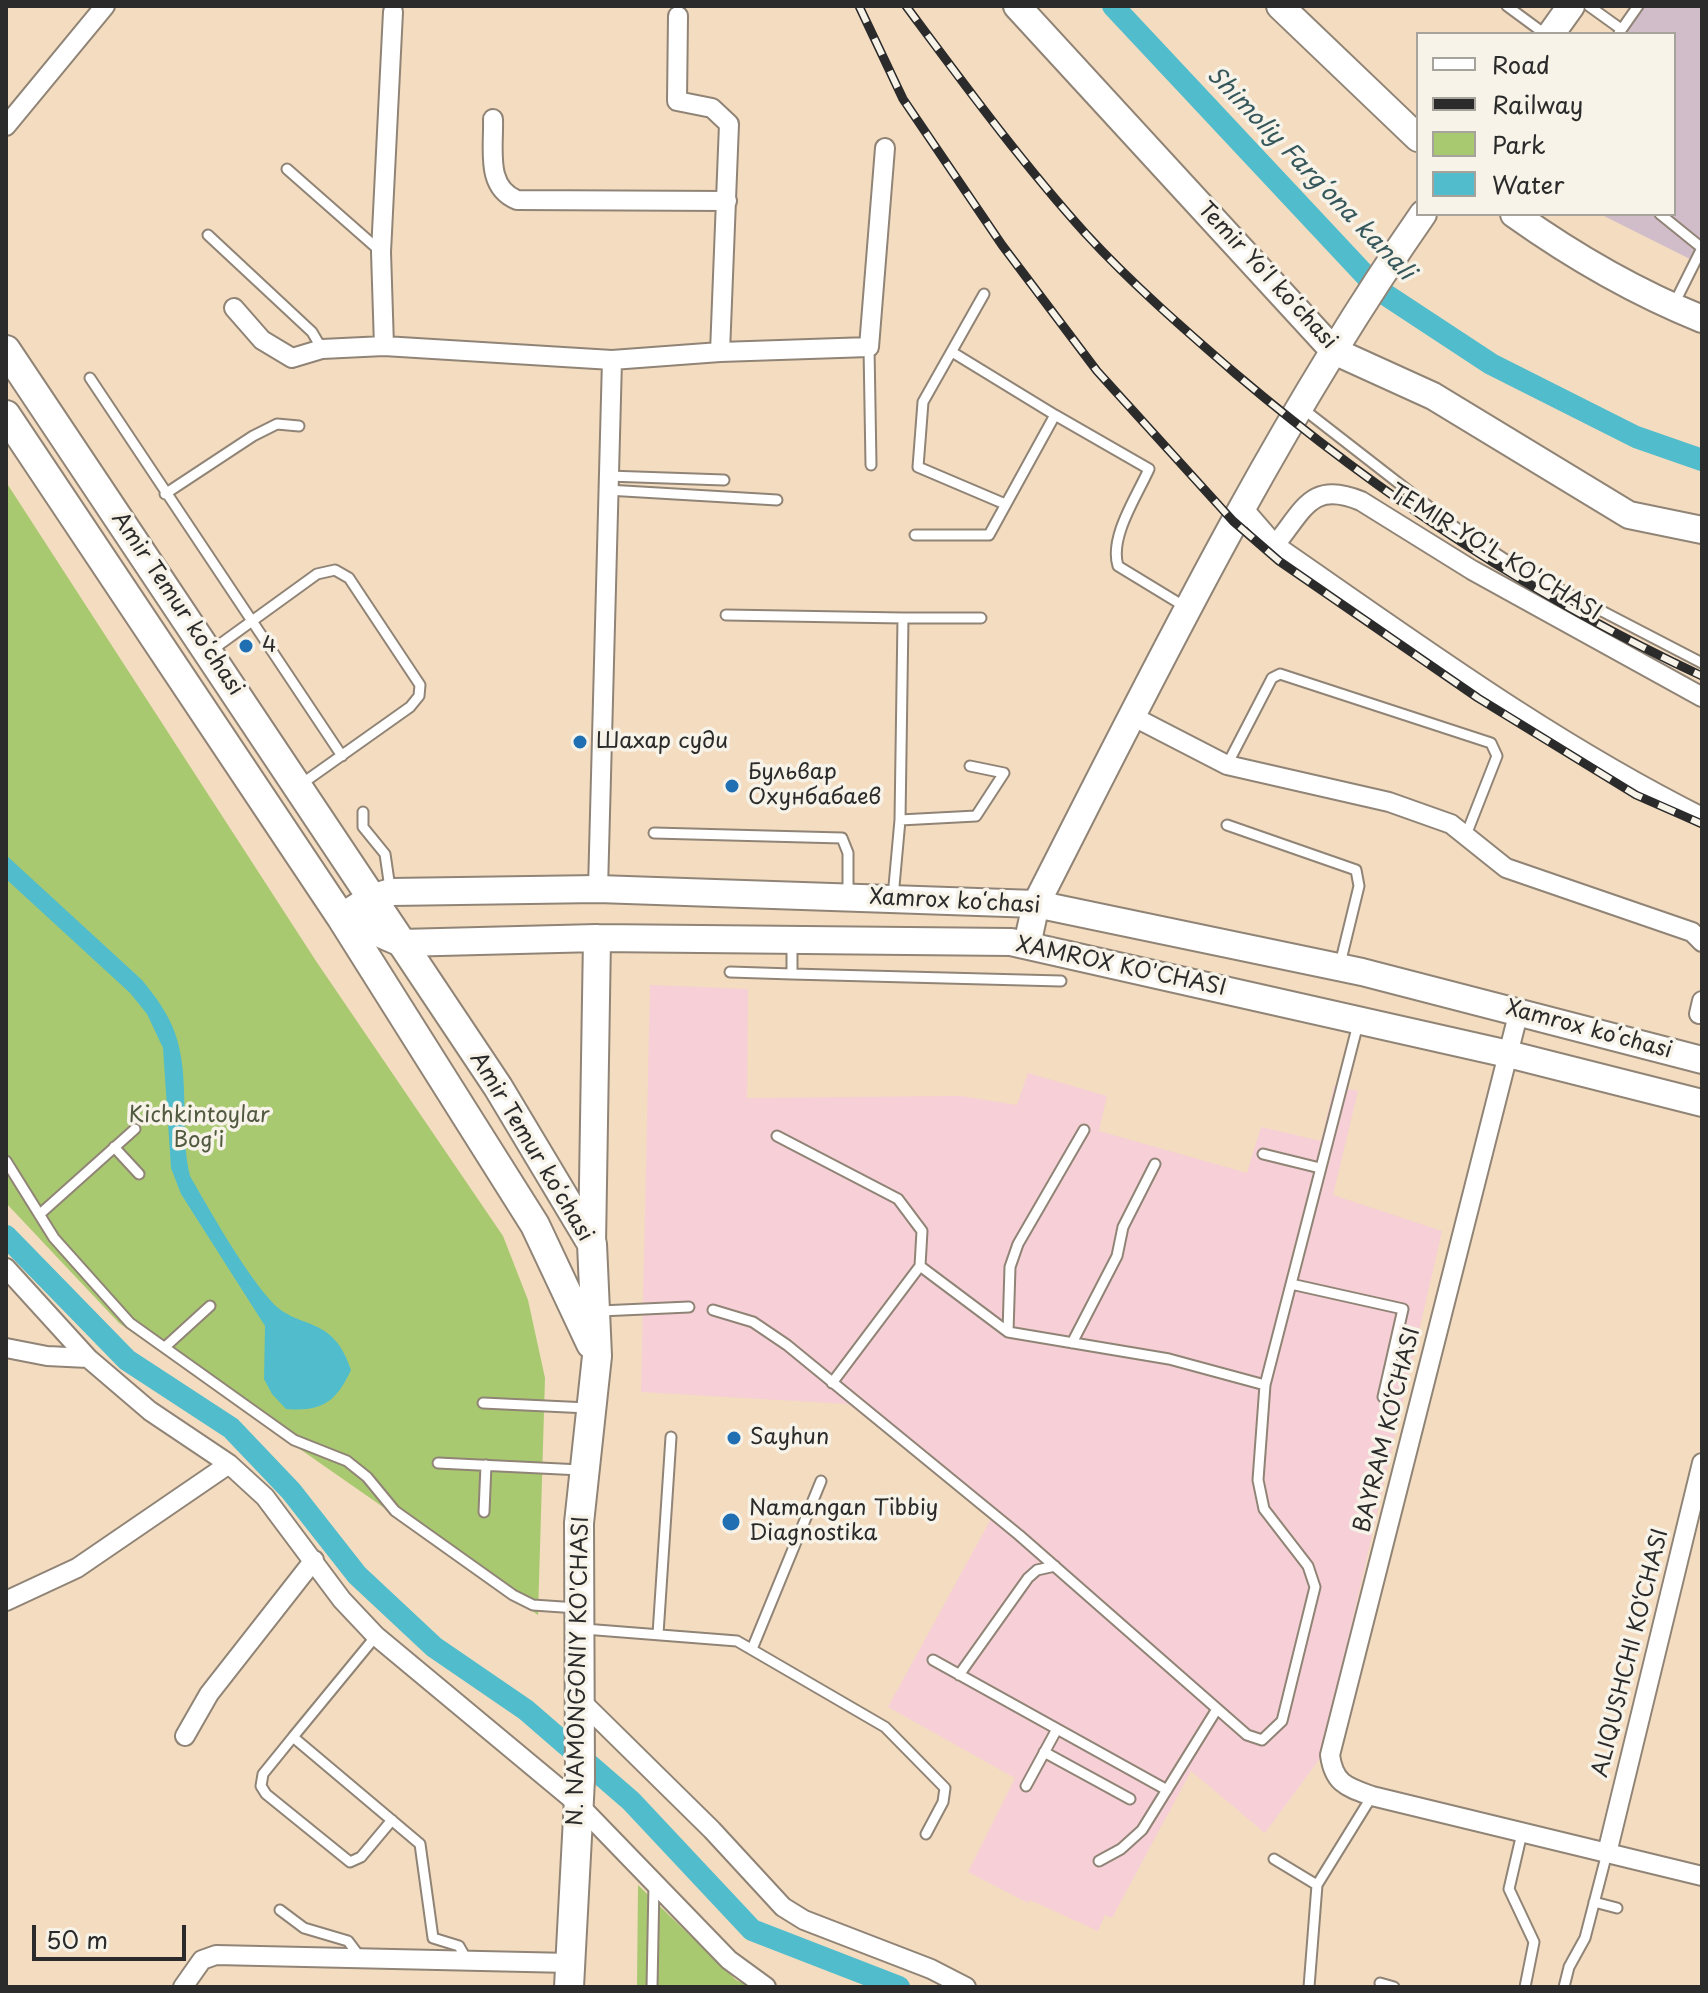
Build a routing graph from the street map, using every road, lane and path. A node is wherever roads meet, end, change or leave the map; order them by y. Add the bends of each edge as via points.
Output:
1 (1017, 6) edge
2 (1280, 6) edge
3 (1507, 6) edge
4 (1571, 6) edge
5 (1589, 6) edge
6 (1638, 6) edge
7 (98, 8) edge
8 (393, 12) dead end
9 (678, 16) dead end
10 (1620, 31) edge
11 (1545, 32) edge
12 (1550, 32) edge
13 (493, 119) dead end
14 (6, 126) edge
15 (1416, 136) edge
16 (885, 148) dead end
17 (287, 169) dead end
18 (727, 201) junction
19 (1517, 216) edge
20 (1662, 216) edge
21 (1417, 222) edge
22 (208, 235) dead end
23 (381, 252) junction
24 (984, 294) dead end
25 (1672, 307) junction
26 (234, 308) dead end
27 (1702, 319) edge
28 (384, 346) junction
29 (1336, 346) junction
30 (869, 347) junction
31 (322, 349) junction
32 (6, 350) edge
33 (720, 352) junction
34 (952, 352) junction
35 (612, 360) junction
36 (90, 378) dead end
37 (1300, 406) junction
38 (6, 415) edge
39 (1055, 415) junction
40 (299, 426) dead end
41 (871, 465) dead end
42 (724, 480) dead end
43 (607, 483) junction
44 (165, 494) junction
45 (777, 500) dead end
46 (1005, 504) junction
47 (1243, 508) junction
48 (1702, 530) edge
49 (915, 535) dead end
50 (1275, 545) junction
51 (1187, 608) junction
52 (726, 615) dead end
53 (903, 618) junction
54 (981, 618) dead end
55 (252, 621) junction
56 (209, 652) junction
57 (1702, 663) edge
58 (1702, 697) edge
59 (1132, 716) junction
60 (342, 756) junction
61 (1227, 765) junction
62 (970, 766) dead end
63 (298, 786) junction
64 (363, 812) dead end
65 (1702, 817) edge
66 (900, 820) junction
67 (1227, 825) dead end
68 (654, 833) dead end
69 (1466, 835) junction
70 (598, 889) junction
71 (381, 895) junction
72 (848, 896) junction
73 (893, 901) junction
74 (1036, 904) junction
75 (341, 917) junction
76 (1700, 936) edge
77 (597, 938) junction
78 (793, 940) junction
79 (401, 943) junction
80 (1027, 945) junction
81 (1339, 967) junction
82 (730, 972) dead end
83 (792, 974) junction
84 (1061, 981) dead end
85 (1519, 1011) junction
86 (1359, 1020) junction
87 (1508, 1054) junction
88 (1702, 1060) edge
89 (1702, 1103) edge
90 (135, 1129) dead end
91 (1084, 1130) dead end
92 (777, 1136) dead end
93 (114, 1147) junction
94 (1263, 1154) dead end
95 (6, 1161) edge
96 (1155, 1164) dead end
97 (1320, 1168) junction
98 (139, 1174) dead end
99 (40, 1214) junction
100 (592, 1244) junction
101 (920, 1266) junction
102 (6, 1268) edge
103 (1291, 1284) junction
104 (210, 1306) dead end
105 (689, 1307) dead end
106 (713, 1310) dead end
107 (595, 1312) junction
108 (1008, 1332) junction
109 (1072, 1343) junction
110 (165, 1347) junction
111 (6, 1348) edge
112 (597, 1356) junction
113 (88, 1358) junction
114 (832, 1383) junction
115 (1265, 1385) junction
116 (1383, 1397) dead end
117 (483, 1403) dead end
118 (591, 1409) junction
119 (671, 1437) dead end
120 (438, 1463) dead end
121 (1702, 1463) edge
122 (229, 1464) junction
123 (486, 1465) junction
124 (585, 1470) junction
125 (821, 1481) dead end
126 (484, 1512) dead end
127 (314, 1560) junction
128 (1055, 1566) junction
129 (6, 1601) edge
130 (580, 1618) junction
131 (658, 1634) junction
132 (376, 1636) junction
133 (752, 1649) junction
134 (933, 1660) dead end
135 (959, 1675) junction
136 (1217, 1709) junction
137 (581, 1712) junction
138 (1057, 1729) junction
139 (185, 1736) dead end
140 (293, 1737) junction
141 (1044, 1752) junction
142 (1026, 1786) dead end
143 (1167, 1790) junction
144 (579, 1792) junction
145 (1372, 1796) junction
146 (1130, 1799) dead end
147 (392, 1820) junction
148 (1522, 1833) junction
149 (926, 1834) dead end
150 (1607, 1853) junction
151 (1274, 1859) dead end
152 (1099, 1861) dead end
153 (1702, 1876) edge
154 (654, 1881) junction
155 (1317, 1885) junction
156 (1594, 1902) junction
157 (1617, 1908) dead end
158 (280, 1910) dead end
159 (360, 1957) junction
160 (467, 1960) junction
161 (570, 1975) edge
162 (1380, 1983) dead end
163 (183, 1987) edge
164 (652, 1987) edge
165 (766, 1987) edge
166 (966, 1987) edge
167 (1309, 1987) edge
168 (1394, 1987) edge
169 (1525, 1987) edge
170 (1564, 1987) edge

1 - 29 main road, Temir Yoʻl koʻchasi
2 - 15 main road
3 - 11 lane
4 - 12 main road
5 - 10 lane
6 - 10 lane
7 - 14 street
8 - 23 street
9 - 18 street via 677,101 712,108 729,124
13 - 18 street via 494,180 517,200
16 - 30 street
17 - 23 lane
18 - 33 street
19 - 25 main road
20 - 25 lane via 1702,248
21 - 29 main road
22 - 31 lane via 312,332
23 - 28 street
24 - 34 lane
25 - 27 main road
26 - 31 street via 274,350 292,358
28 - 31 street
28 - 35 street
29 - 37 main road
29 - 48 main road, Temir Yoʻl koʻchasi via 1433,396 1629,515
30 - 33 street
30 - 41 lane
32 - 56 main road, Amir Temur koʻchasi
33 - 35 street
34 - 39 lane
34 - 46 lane via 923,402 918,467
35 - 43 street
36 - 44 lane
37 - 47 main road
37 - 57 lane via 1455,527 1505,559
38 - 75 main road, Amir Temur koʻchasi
39 - 46 lane
39 - 51 lane via 1149,469 1115,556 1118,566
40 - 44 lane via 277,424 253,436
42 - 43 lane
43 - 45 lane
43 - 70 street
44 - 55 lane
46 - 49 lane via 989,535
47 - 50 street
47 - 51 main road
50 - 58 street, TEMIR YO'L KO'CHASI via 1314,499 1339,492
50 - 65 street via 1536,725
51 - 59 main road
52 - 53 lane
53 - 54 lane
53 - 66 lane
55 - 56 lane
55 - 60 lane
55 - 60 lane via 317,574 335,570 349,578 420,685 410,707
56 - 63 main road, Amir Temur koʻchasi
59 - 61 street
59 - 74 main road
60 - 63 lane
61 - 69 street via 1389,802 1451,824
61 - 69 lane via 1272,678 1280,674 1491,743 1497,756
62 - 66 lane via 1004,773 976,816
63 - 71 main road, Amir Temur koʻchasi
64 - 71 lane via 363,827 385,854
66 - 73 lane
67 - 81 lane via 1356,870 1359,886
68 - 72 lane via 842,838 848,853
69 - 76 street via 1506,868
70 - 71 main road, Xamrox koʻchasi
70 - 72 main road, Xamrox koʻchasi
71 - 75 main road
71 - 79 main road, Amir Temur koʻchasi
72 - 73 main road, Xamrox koʻchasi
73 - 74 main road, Xamrox koʻchasi
74 - 80 main road
74 - 81 main road, Xamrox koʻchasi
75 - 79 main road, XAMROX KO'CHASI
75 - 112 main road, Amir Temur koʻchasi via 535,1225
77 - 78 main road, XAMROX KO'CHASI
77 - 79 main road, XAMROX KO'CHASI
77 - 100 main road
78 - 80 main road, XAMROX KO'CHASI
78 - 83 lane
79 - 100 main road, Amir Temur koʻchasi via 498,1087
80 - 86 main road, XAMROX KO'CHASI
81 - 85 main road, Xamrox koʻchasi
82 - 83 lane
83 - 84 lane
85 - 87 street, BAYRAM KO‘CHASI
85 - 88 main road, Xamrox koʻchasi
86 - 87 main road, XAMROX KO'CHASI
86 - 97 lane
87 - 89 main road, XAMROX KO'CHASI
87 - 145 street, BAYRAM KO‘CHASI via 1330,1755 1341,1784
90 - 93 lane
91 - 108 lane via 1018,1244 1010,1267
92 - 101 lane via 898,1199 922,1231
93 - 98 lane
93 - 99 lane
94 - 97 lane
95 - 99 lane
96 - 109 lane via 1123,1227 1117,1256
97 - 103 lane
99 - 110 lane via 54,1238 130,1323
100 - 107 main road, Amir Temur koʻchasi
101 - 108 lane
101 - 114 lane
102 - 113 street
103 - 115 lane
103 - 116 lane via 1403,1309
104 - 110 lane
105 - 107 lane
106 - 114 lane via 753,1322
107 - 112 main road, Amir Temur koʻchasi
108 - 109 lane
109 - 115 lane via 1169,1359
110 - 130 lane via 294,1440 347,1461 395,1511 524,1602
111 - 113 street
112 - 118 main road, N. NAMONGONIY KO'CHASI
113 - 122 street via 150,1411
114 - 128 lane
115 - 136 lane via 1258,1480 1264,1509 1308,1566 1315,1587 1282,1721 1269,1736 1255,1740
117 - 118 lane
118 - 124 main road, N. NAMONGONIY KO'CHASI
119 - 131 lane
120 - 123 lane
121 - 150 street, ALIQUSHCHI KO‘CHASI
122 - 127 street via 265,1497
122 - 129 street via 77,1568
123 - 124 lane
123 - 126 lane
124 - 130 main road, N. NAMONGONIY KO'CHASI via 579,1523
125 - 133 lane
127 - 132 street
127 - 139 street via 209,1694
128 - 135 lane via 1028,1578
128 - 136 lane
130 - 131 lane
130 - 137 main road, N. NAMONGONIY KO'CHASI
131 - 133 lane via 718,1638
132 - 140 lane
132 - 144 street
133 - 149 lane via 885,1727 941,1781 946,1795
134 - 135 lane
135 - 138 lane
136 - 143 lane
137 - 144 main road, N. NAMONGONIY KO'CHASI
137 - 166 street via 712,1830 783,1907
138 - 141 lane
138 - 143 lane
140 - 147 lane
140 - 147 lane via 263,1774 266,1794 350,1862 361,1857
141 - 142 lane
141 - 146 lane
143 - 152 lane via 1134,1840
144 - 154 street
144 - 161 main road, N. NAMONGONIY KO'CHASI
145 - 148 street, BAYRAM KO‘CHASI
145 - 155 lane
147 - 160 lane via 423,1850 433,1938 459,1946
148 - 150 street, BAYRAM KO‘CHASI
148 - 169 lane via 1509,1889 1534,1942
150 - 153 street, BAYRAM KO‘CHASI
150 - 156 lane
151 - 155 lane
154 - 164 lane
154 - 165 street via 729,1960
155 - 167 lane
156 - 157 lane
156 - 170 lane
158 - 159 lane via 304,1928 348,1941
159 - 160 street
159 - 163 street via 216,1955 202,1960
160 - 161 street
162 - 168 lane

